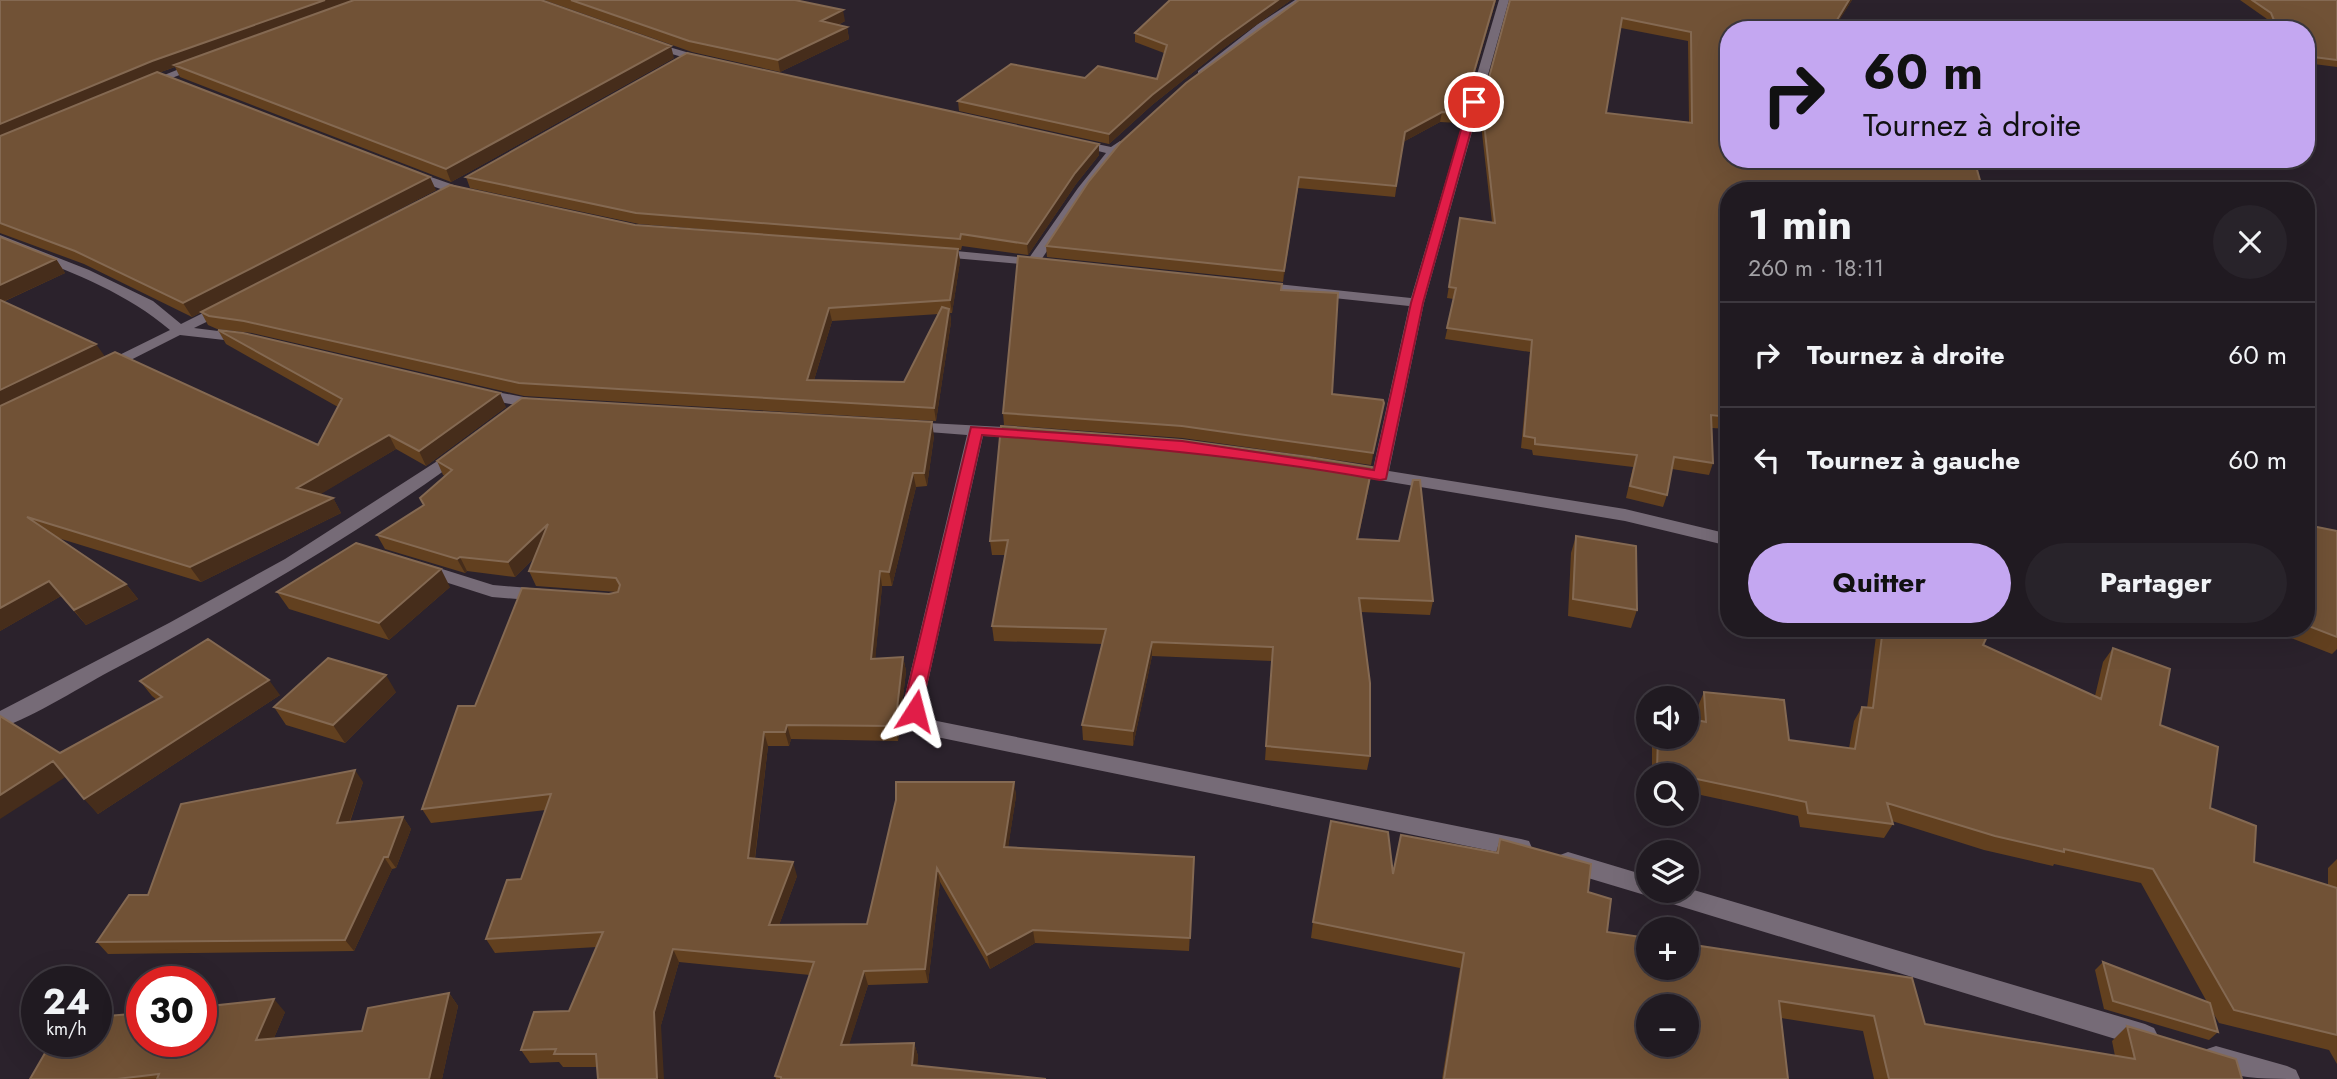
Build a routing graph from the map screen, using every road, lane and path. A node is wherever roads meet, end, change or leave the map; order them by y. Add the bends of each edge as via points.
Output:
1 (1301, 0) edge
2 (1504, 0) edge
3 (638, 40) edge
4 (215, 58) edge
5 (714, 63) edge
6 (163, 78) junction
7 (1188, 85) edge
8 (188, 87) edge
9 (138, 88) edge
10 (1131, 134) edge
11 (1072, 142) edge
12 (1112, 151) junction
13 (402, 170) edge
14 (475, 177) edge
15 (446, 193) junction
16 (477, 196) edge
17 (0, 239) edge
18 (918, 252) edge
19 (1239, 284) edge
20 (237, 302) edge
21 (1417, 303) junction
22 (180, 331) junction
23 (263, 342) edge
24 (96, 372) edge
25 (470, 391) edge
26 (523, 404) junction
27 (550, 405) edge
28 (502, 420) edge
29 (895, 426) edge
30 (976, 430) junction
31 (1038, 434) edge
32 (470, 444) edge
33 (1332, 467) edge
34 (1380, 475) junction
35 (1720, 538) edge
36 (330, 540) junction
37 (355, 548) edge
38 (407, 564) edge
39 (560, 596) edge
40 (0, 720) edge
41 (1636, 882) edge
42 (1699, 902) edge
43 (2166, 1043) edge
44 (2193, 1051) edge
45 (2287, 1079) edge

1 - 7 street
2 - 21 street
3 - 5 street via 682,61
4 - 6 street
6 - 8 street
6 - 9 street
10 - 12 street
11 - 12 street
12 - 18 street via 1040,263
13 - 15 street
14 - 15 street
15 - 16 street
17 - 22 street via 148,304
19 - 21 street
20 - 22 street
21 - 34 street
22 - 23 street
22 - 24 street
25 - 26 street
26 - 27 street
26 - 28 street
29 - 30 street
30 - 31 street
30 - 41 street via 913,704 918,720 932,728 1519,847
32 - 36 street via 395,500
33 - 34 street
34 - 35 street via 1625,515
36 - 37 street
36 - 40 street via 249,590
38 - 39 street via 492,591
42 - 43 street
44 - 45 street

